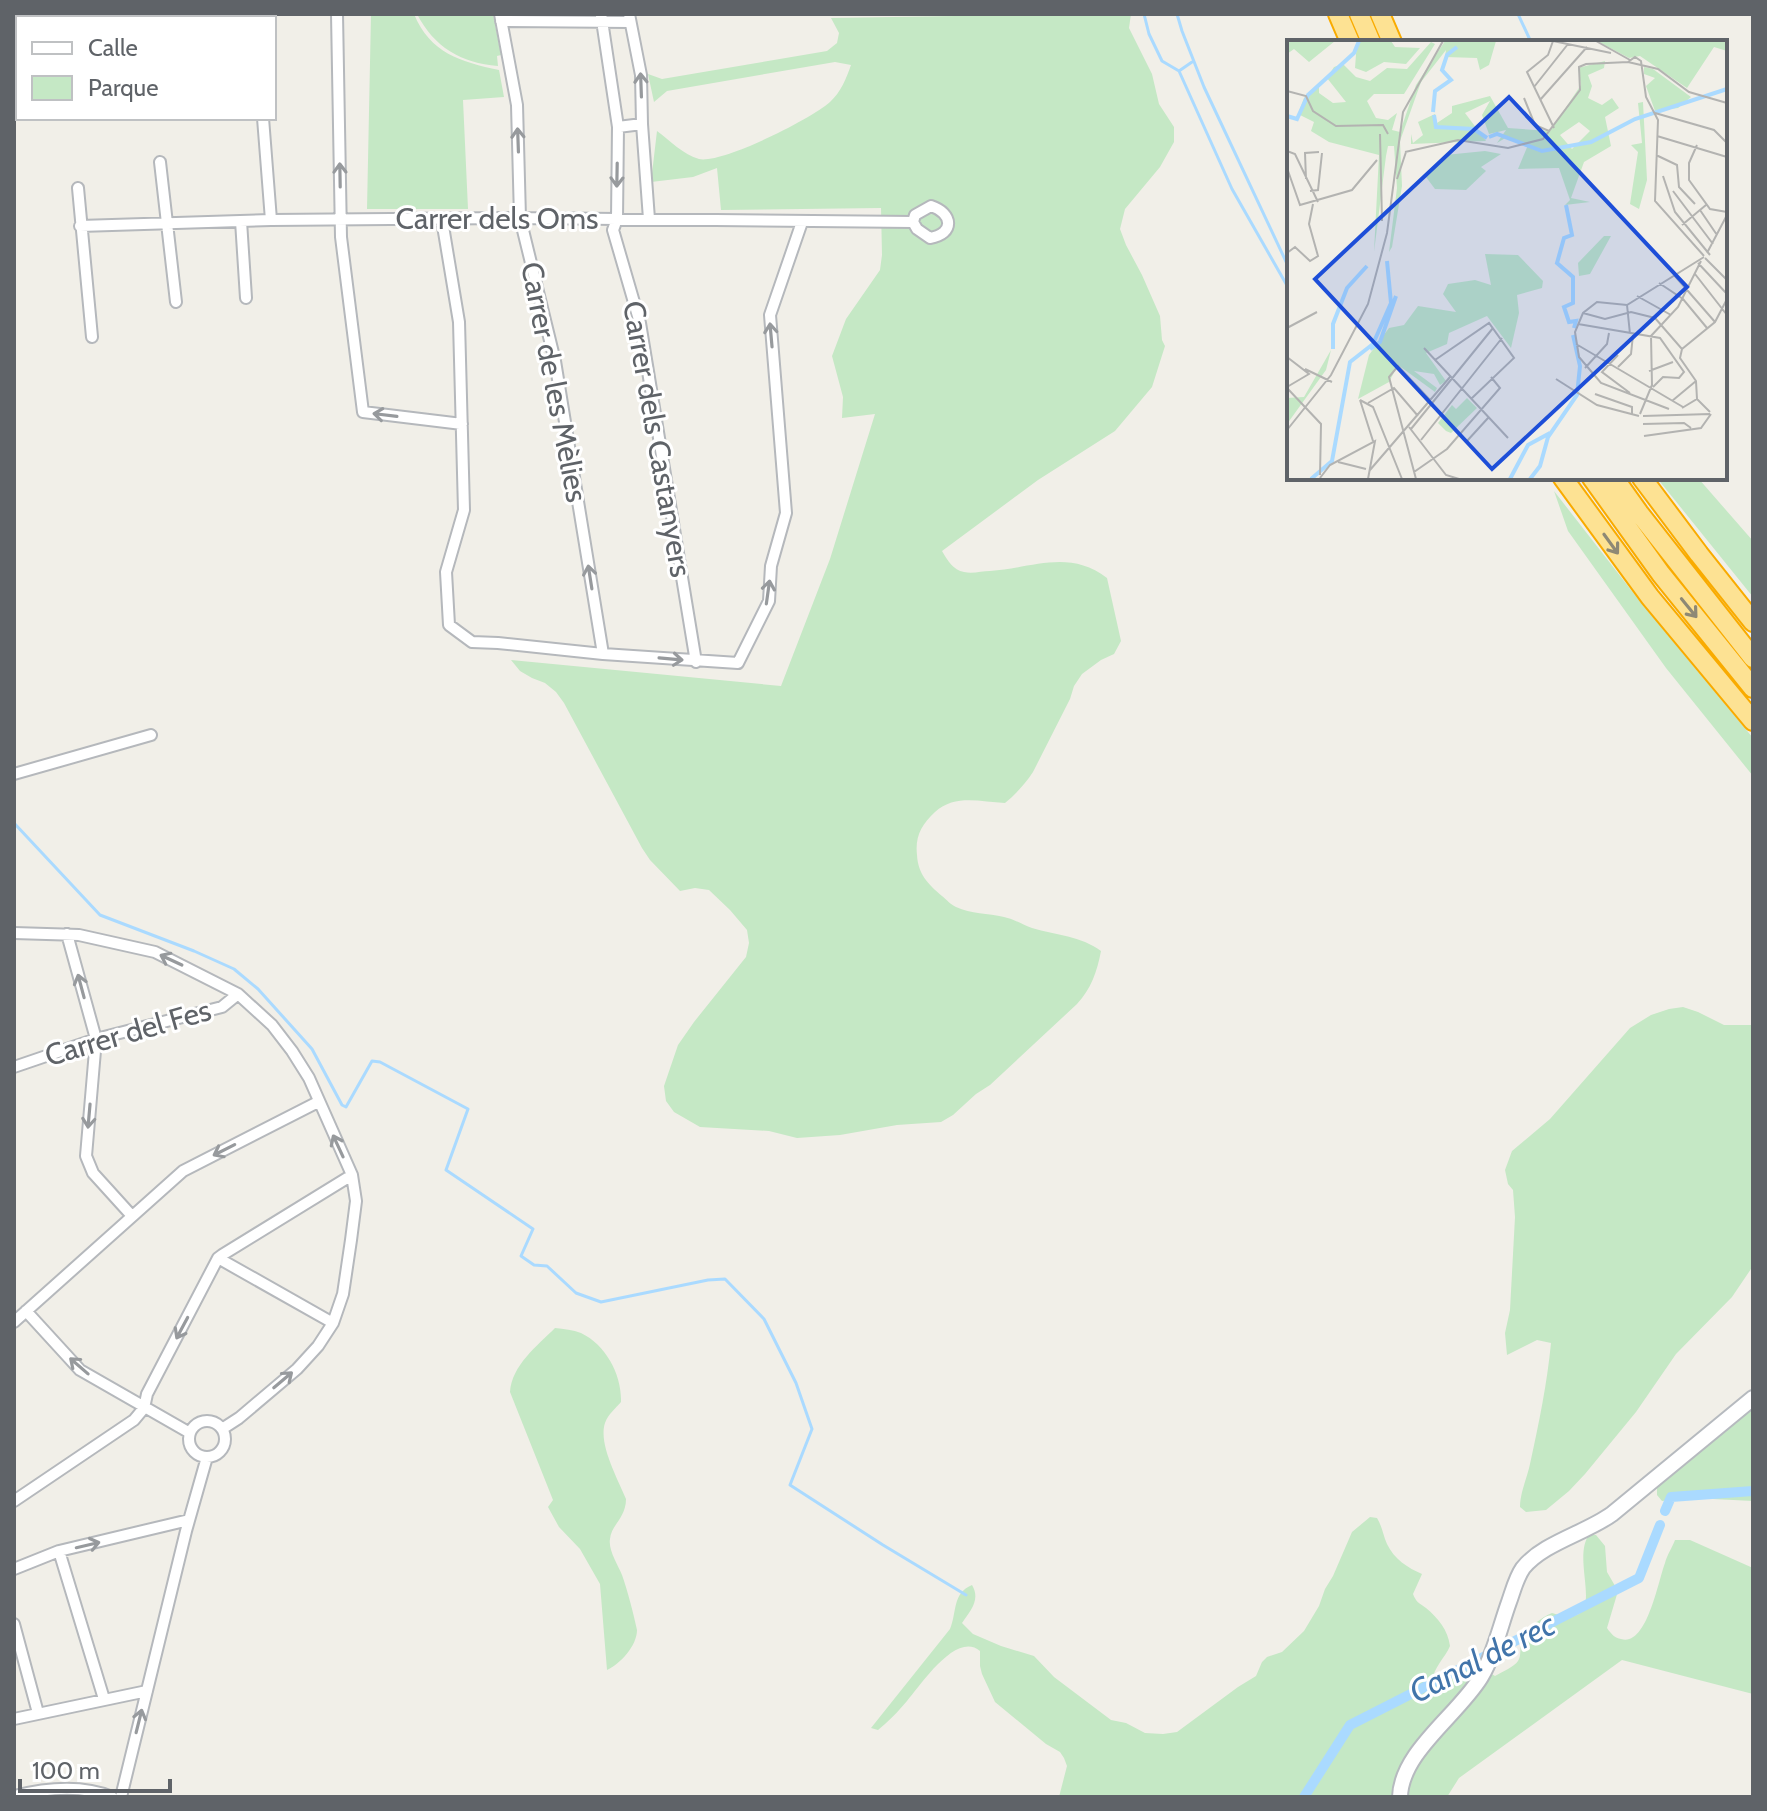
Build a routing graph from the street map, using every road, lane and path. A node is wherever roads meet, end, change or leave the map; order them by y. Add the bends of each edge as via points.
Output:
1 (337, 14) edge
2 (1338, 14) edge
3 (1359, 14) edge
4 (1380, 14) edge
5 (500, 18) edge
6 (602, 18) edge
7 (630, 18) edge
8 (1349, 40) edge
9 (1370, 40) edge
10 (1391, 40) edge
11 (263, 120) edge
12 (642, 124) junction
13 (618, 127) junction
14 (160, 162) dead end
15 (78, 188) dead end
16 (520, 218) junction
17 (341, 219) junction
18 (617, 219) junction
19 (649, 219) junction
20 (271, 220) junction
21 (442, 220) junction
22 (241, 221) junction
23 (802, 222) junction
24 (913, 222) dead end
25 (167, 223) junction
26 (80, 226) junction
27 (246, 298) dead end
28 (176, 302) dead end
29 (92, 337) dead end
30 (462, 424) junction
31 (1564, 480) edge
32 (1593, 480) edge
33 (1615, 480) edge
34 (1644, 480) edge
35 (1753, 622) edge
36 (603, 654) junction
37 (1753, 658) edge
38 (696, 662) junction
39 (1753, 688) edge
40 (1753, 721) edge
41 (151, 735) dead end
42 (14, 774) edge
43 (14, 933) edge
44 (67, 934) junction
45 (238, 994) junction
46 (96, 1039) junction
47 (14, 1067) edge
48 (318, 1102) junction
49 (352, 1175) junction
50 (132, 1216) junction
51 (218, 1258) junction
52 (26, 1311) junction
53 (14, 1322) edge
54 (333, 1323) junction
55 (1753, 1398) edge
56 (144, 1408) junction
57 (222, 1429) junction
58 (190, 1433) junction
59 (207, 1457) junction
60 (14, 1501) edge
61 (189, 1520) junction
62 (59, 1551) junction
63 (14, 1569) edge
64 (14, 1624) edge
65 (147, 1691) junction
66 (104, 1699) junction
67 (38, 1713) junction
68 (14, 1719) edge
69 (14, 1796) edge
70 (112, 1797) edge
71 (121, 1797) edge
72 (1400, 1797) edge

17 -> 1 street
2 - 8 highway
3 - 9 highway
4 - 10 highway
5 - 6 street
16 -> 5 street, Carrer de les Mèlies via 517,105
6 - 7 street
6 - 13 street, Carrer dels Castanyers
12 -> 7 street via 641,75
11 - 20 street
12 - 13 street
12 - 19 street
13 -> 18 street, Carrer dels Castanyers
14 - 25 street
15 - 26 street
16 - 18 street, Carrer dels Oms
16 - 21 street, Carrer dels Oms
36 -> 16 street, Carrer de les Mèlies via 555,361
17 - 20 street, Carrer dels Oms
17 - 21 street, Carrer dels Oms
30 -> 17 street via 363,412
18 - 19 street, Carrer dels Oms
18 - 38 street, Carrer dels Castanyers via 613,230 640,323
19 - 23 street, Carrer dels Oms
20 - 22 street, Carrer dels Oms
21 - 30 street via 459,322
22 - 25 street, Carrer dels Oms
22 - 27 street
23 - 24 street, Carrer dels Oms
38 -> 23 street via 738,663 769,601 771,566 786,513 770,315
25 - 26 street, Carrer dels Oms
25 - 28 street
26 - 29 street
30 - 36 street via 464,510 446,572 449,625 472,642
31 -> 40 highway via 1650,597
32 -> 39 highway
33 - 37 highway
34 - 35 highway
36 -> 38 street
41 - 42 street
43 - 44 street
45 -> 44 street via 155,952
46 -> 44 street
45 - 46 street, Carrer del Fes via 222,1007
45 - 48 street via 292,1051
46 - 47 street, Carrer del Fes
46 -> 50 street via 86,1156 93,1173
49 -> 48 street
48 -> 50 street via 183,1171
49 - 51 street
49 - 54 street via 356,1201 351,1240
50 - 52 street
51 - 54 street
51 -> 56 street
52 - 53 street
56 -> 52 street via 80,1370
57 -> 54 street via 297,1369
55 - 72 street via 1600,1523 1546,1550 1522,1570 1482,1675 1410,1763
56 - 58 street
56 - 60 street
57 - 58 street via 206,1421
57 - 59 street via 223,1447
58 - 59 street via 193,1450
59 - 61 street
62 -> 61 street
61 - 65 street
62 - 63 street
62 - 66 street
64 - 67 street
65 - 66 street
71 -> 65 street
66 - 67 street
67 - 68 street
69 - 70 street via 65,1788

